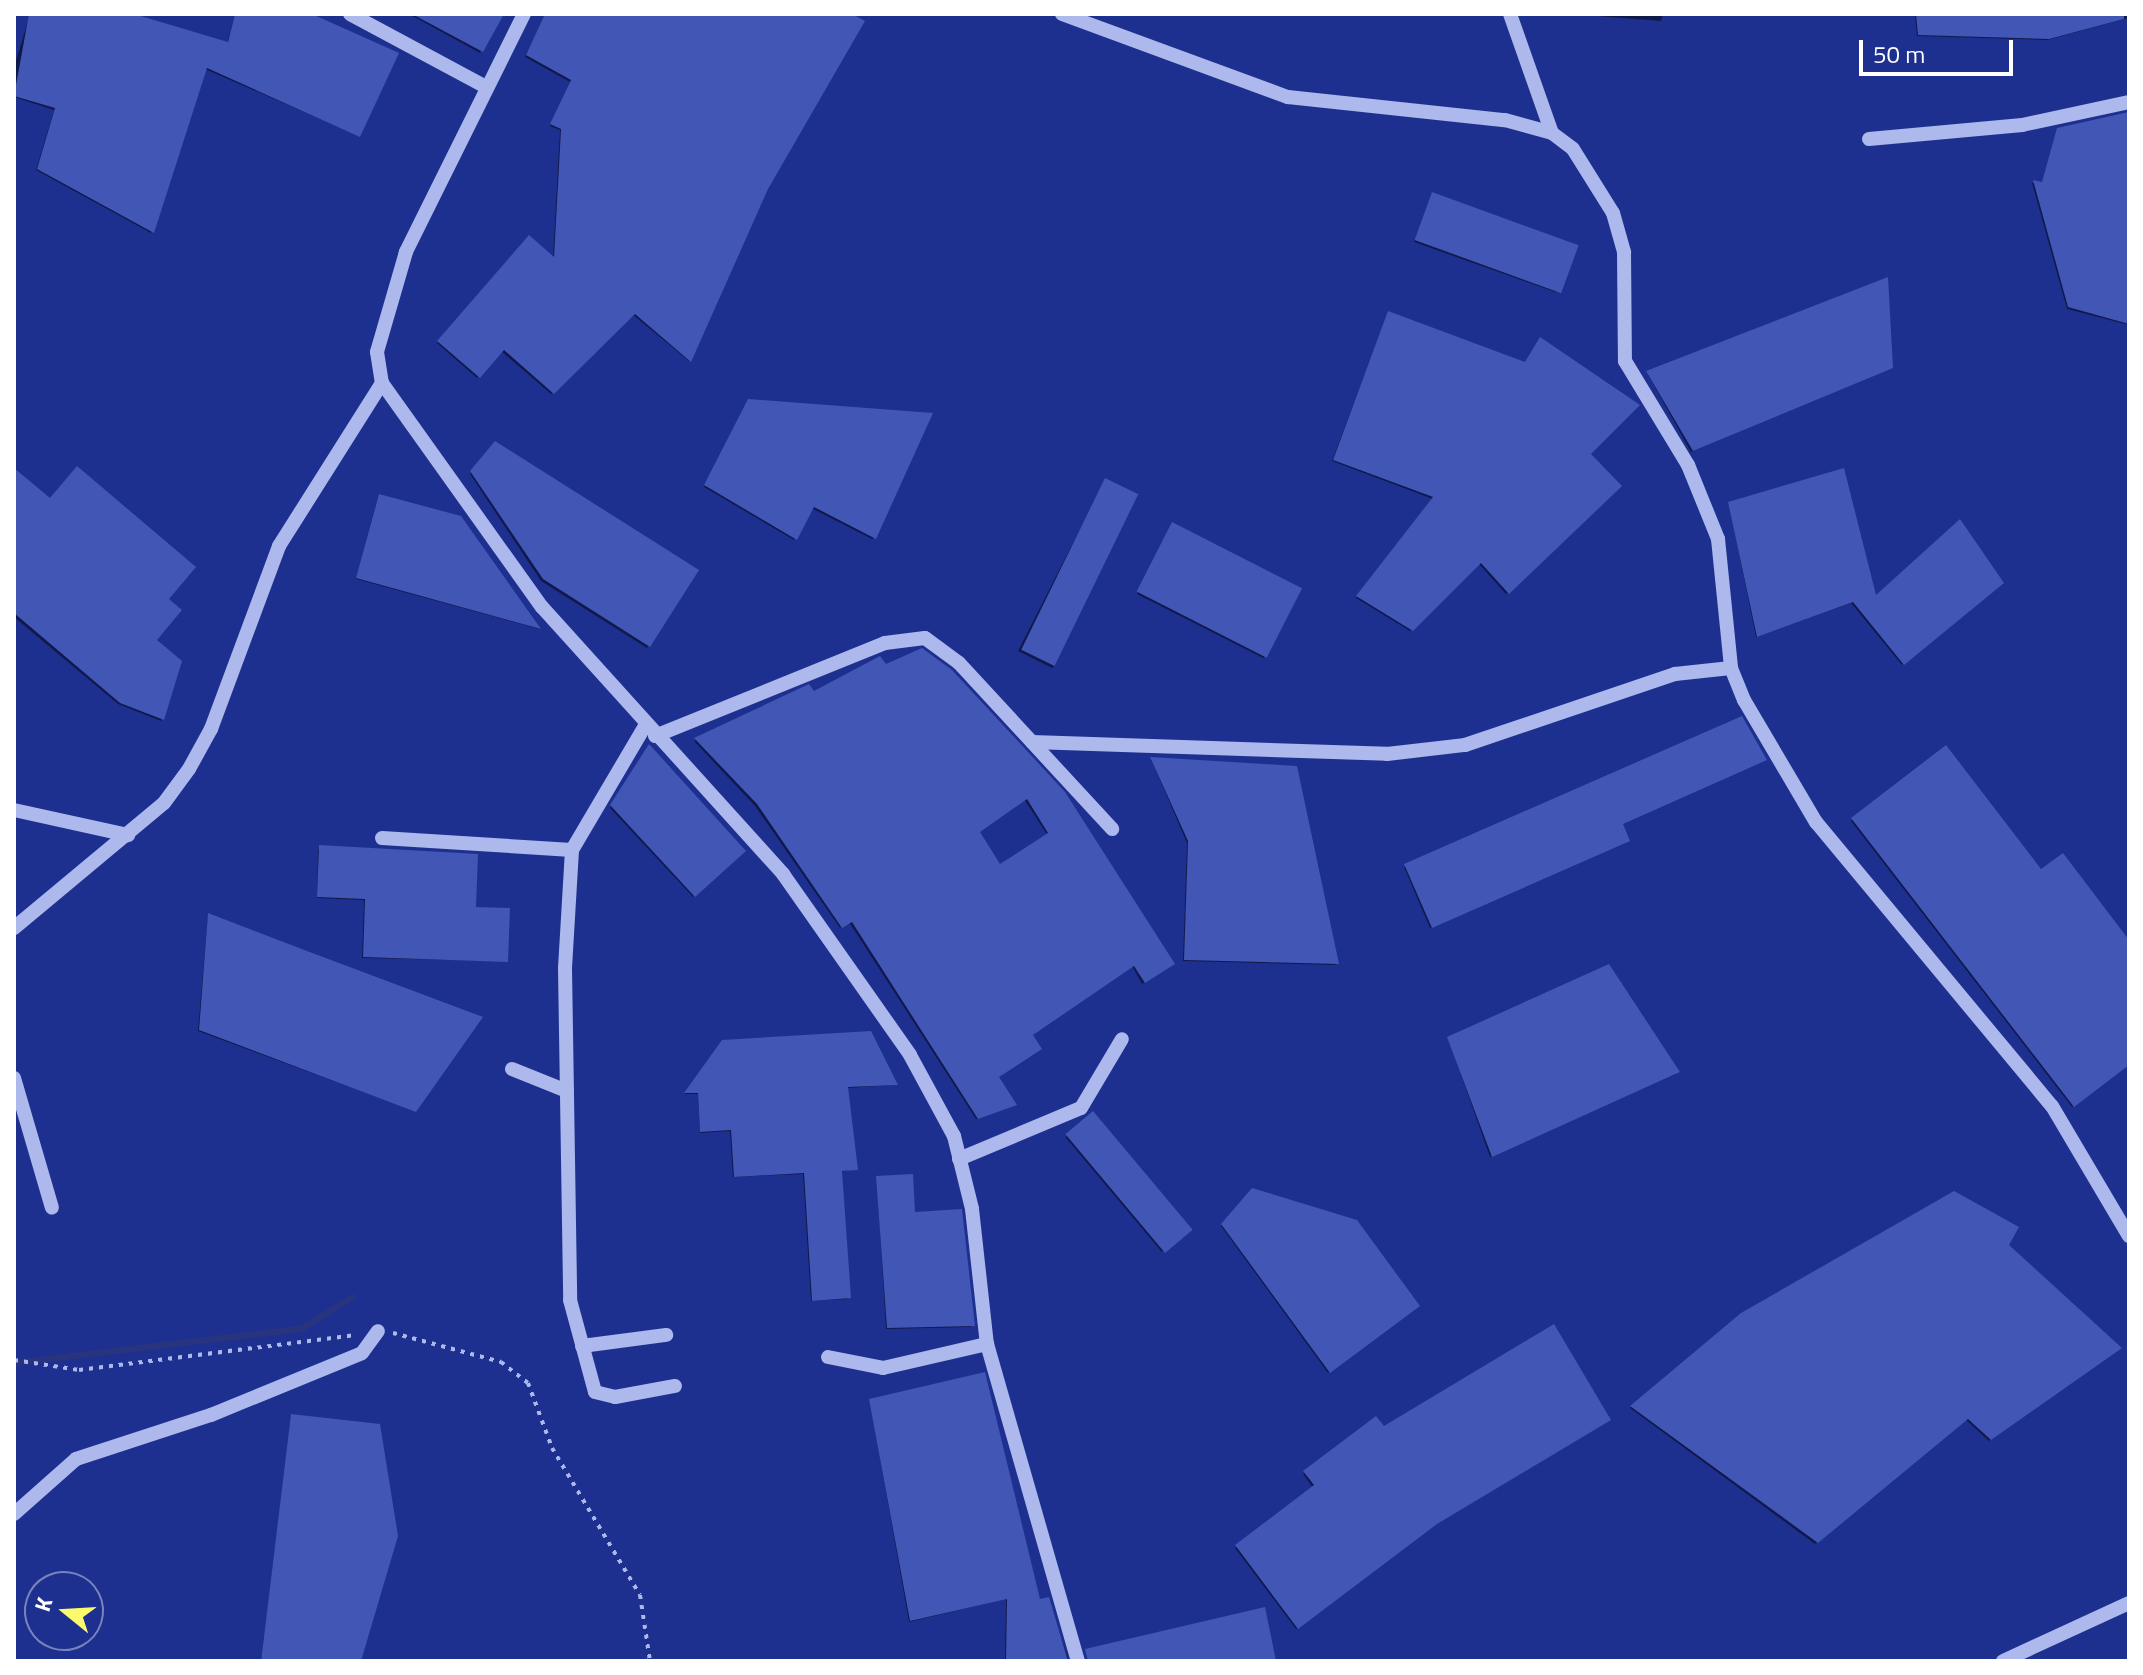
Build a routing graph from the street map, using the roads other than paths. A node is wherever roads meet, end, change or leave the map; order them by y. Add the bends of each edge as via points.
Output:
1 (350, 14) edge
2 (524, 14) edge
3 (1062, 14) edge
4 (1510, 14) edge
5 (484, 86) junction
6 (2129, 102) edge
7 (1552, 133) junction
8 (1869, 139) dead end
9 (382, 383) junction
10 (1731, 668) junction
11 (650, 731) junction
12 (1032, 742) junction
13 (14, 810) edge
14 (1112, 829) dead end
15 (128, 835) junction
16 (382, 838) dead end
17 (572, 850) junction
18 (14, 928) edge
19 (1122, 1039) dead end
20 (512, 1069) dead end
21 (14, 1078) edge
22 (567, 1091) junction
23 (959, 1159) junction
24 (52, 1208) dead end
25 (2129, 1236) edge
26 (378, 1331) road end
27 (666, 1335) dead end
28 (987, 1344) junction
29 (582, 1346) junction
30 (828, 1357) dead end
31 (675, 1386) dead end
32 (14, 1514) edge
33 (2129, 1603) edge
34 (1078, 1661) edge
35 (2003, 1661) edge

1 - 5 street
2 - 5 street
3 - 7 street via 1288,97 1505,120
4 - 7 street
5 - 9 street via 406,252 377,352
6 - 8 street via 2022,125
7 - 10 street via 1573,149 1613,213 1624,252 1625,361 1688,465 1718,539
9 - 11 street via 542,607
9 - 15 street via 279,546 204,742 164,803
10 - 12 street via 1675,674 1465,745 1387,754
10 - 25 street via 1816,822 2052,1106
11 - 12 street via 885,643 925,638 959,663
11 - 17 street
11 - 23 street via 783,874 910,1055
12 - 14 street
13 - 15 street
15 - 18 street
16 - 17 street
17 - 22 street
19 - 23 street via 1081,1108
20 - 22 street
21 - 24 street
22 - 29 street via 570,1300
23 - 28 street
26 - 32 street via 362,1353 211,1415 76,1459
27 - 29 street
28 - 30 street via 883,1368
28 - 34 street
29 - 31 street via 602,1398
33 - 35 street

